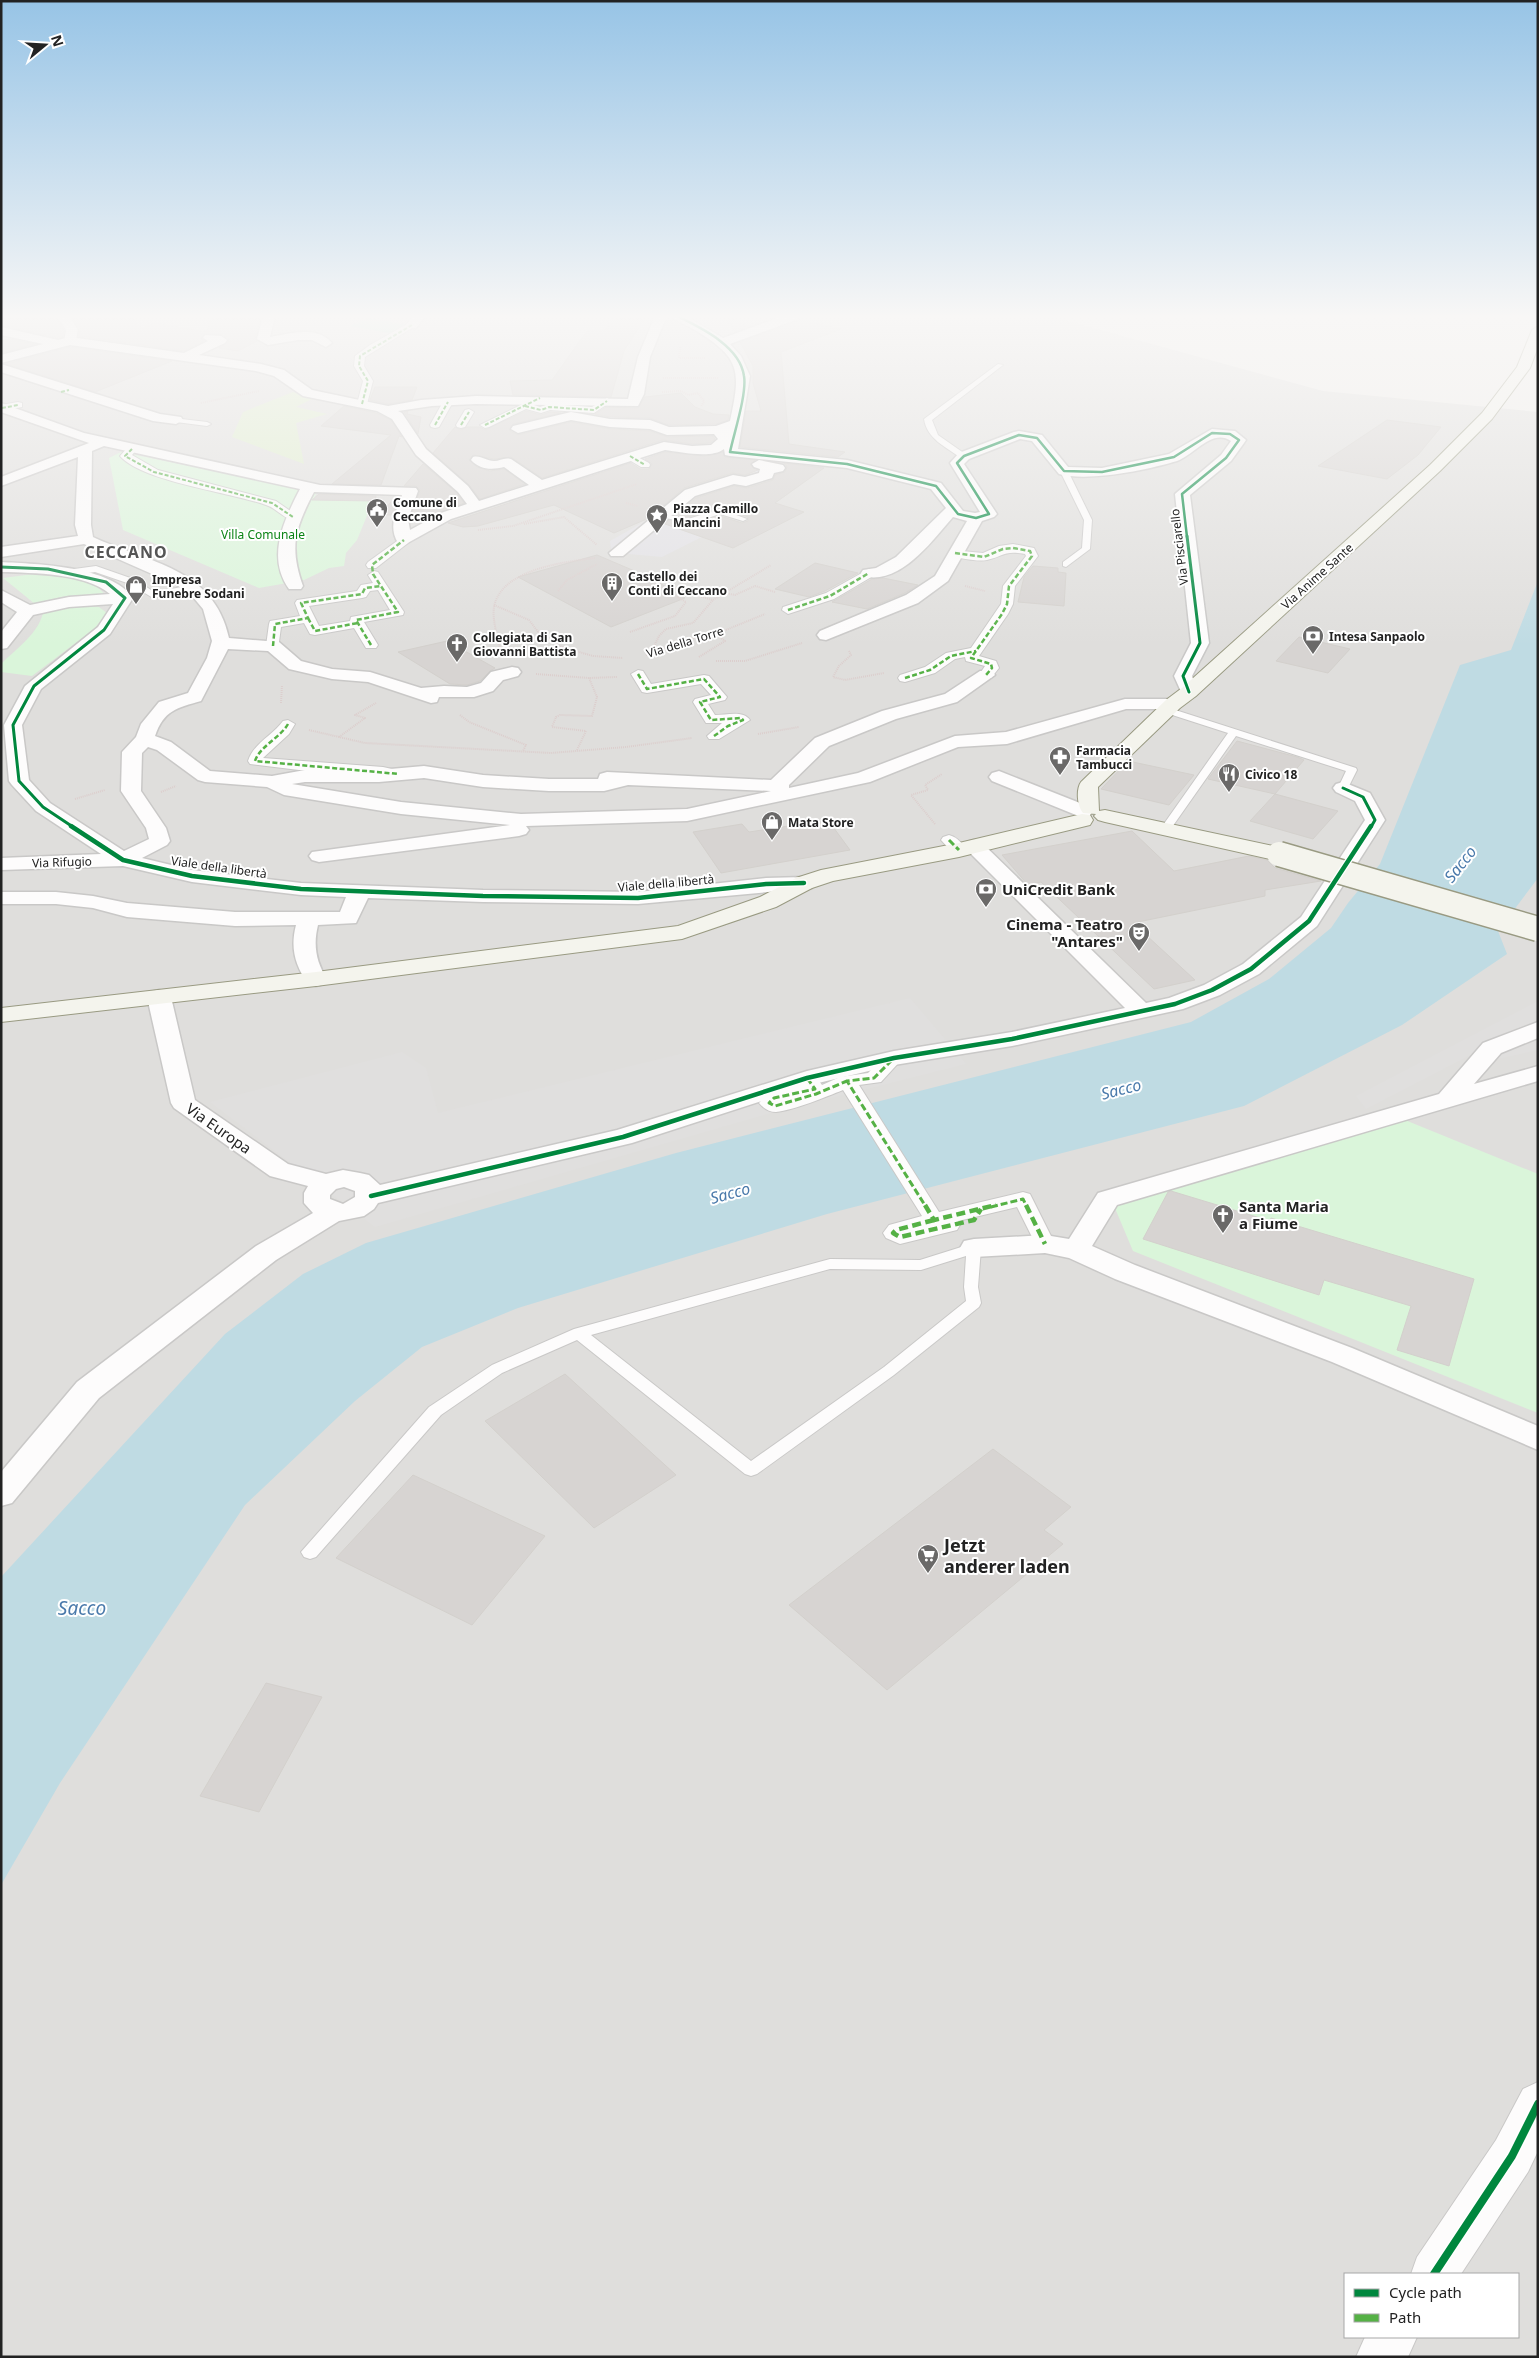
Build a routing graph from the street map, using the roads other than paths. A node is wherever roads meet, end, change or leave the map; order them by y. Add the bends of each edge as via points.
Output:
1 (52, 426) edge
2 (404, 426) edge
3 (530, 426) edge
4 (655, 426) edge
5 (727, 426) edge
6 (735, 426) edge
7 (928, 426) edge
8 (1477, 426) edge
9 (518, 429) dead end
10 (718, 430) junction
11 (668, 431) junction
12 (103, 442) junction
13 (664, 446) junction
14 (85, 448) junction
15 (132, 449) junction
16 (715, 449) junction
17 (630, 456) junction
18 (964, 456) junction
19 (478, 460) dead end
20 (645, 466) dead end
21 (1064, 471) junction
22 (539, 485) junction
23 (4, 486) edge
24 (309, 487) junction
25 (476, 507) junction
26 (953, 509) junction
27 (663, 516) junction
28 (293, 517) junction
29 (976, 518) junction
30 (743, 519) dead end
31 (86, 539) junction
32 (404, 540) junction
33 (1, 552) edge
34 (955, 553) junction
35 (614, 555) road end
36 (1066, 564) dead end
37 (1, 567) edge
38 (67, 573) junction
39 (869, 573) joint
40 (296, 586) dead end
41 (381, 586) junction
42 (193, 588) junction
43 (1, 594) edge
44 (125, 598) junction
45 (788, 610) dead end
46 (27, 611) junction
47 (308, 618) junction
48 (358, 623) junction
49 (823, 637) road end
50 (222, 643) junction
51 (1, 644) edge
52 (371, 645) dead end
53 (273, 646) junction
54 (976, 651) junction
55 (512, 672) road end
56 (638, 674) road end
57 (986, 675) joint
58 (905, 678) road end
59 (1189, 692) junction
60 (951, 698) junction
61 (1170, 707) junction
62 (934, 715) dead end
63 (288, 724) road end
64 (1234, 732) junction
65 (714, 736) road end
66 (145, 739) junction
67 (399, 774) junction
68 (568, 775) dead end
69 (1000, 777) dead end
70 (624, 780) junction
71 (272, 782) junction
72 (776, 786) junction
73 (828, 786) junction
74 (1343, 788) joint
75 (1090, 814) junction
76 (586, 819) junction
77 (1166, 828) junction
78 (960, 846) junction
79 (319, 856) dead end
80 (123, 860) junction
81 (1, 864) edge
82 (804, 883) junction
83 (360, 891) junction
84 (1, 898) edge
85 (309, 918) junction
86 (1538, 929) edge
87 (316, 979) junction
88 (158, 997) junction
89 (1141, 1011) junction
90 (1, 1015) edge
91 (1538, 1029) edge
92 (894, 1058) junction
93 (1538, 1073) edge
94 (808, 1078) junction
95 (850, 1087) junction
96 (1448, 1099) junction
97 (327, 1183) junction
98 (370, 1196) junction
99 (981, 1209) junction
100 (334, 1212) junction
101 (931, 1214) junction
102 (1045, 1244) junction
103 (974, 1248) junction
104 (1076, 1250) junction
105 (579, 1334) junction
106 (1538, 1439) edge
107 (1, 1494) edge
108 (310, 1552) dead end
109 (1538, 2104) edge
110 (1435, 2273) edge
111 (1392, 2338) edge
112 (1380, 2357) edge

1 - 12 street
2 - 25 street via 421,452 463,489
3 - 9 street
4 - 11 street
5 - 10 street
6 - 26 street via 730,452 847,464 936,486
7 - 18 lane via 933,435
8 - 59 main road, Via Anime Sante
10 - 11 street
10 - 16 street via 725,440
11 - 13 street via 660,440
12 - 14 street
12 - 15 street
13 - 16 street
13 - 17 street
14 - 23 street
14 - 31 street via 83,525
15 - 24 street
15 - 28 street via 126,456 154,472 272,503
16 - 27 street via 722,457 778,468 746,482 733,479 690,493
17 - 20 street
17 - 22 street
18 - 21 street via 1019,435 1037,438
18 - 29 street via 958,463 989,514
19 - 22 street via 491,466 506,462
21 - 36 lane via 1088,520 1086,549
21 - 59 street, Via Pisciarello via 1102,472 1174,457 1212,433 1230,434 1239,440 1226,458 1182,494 1200,643 1183,676
22 - 25 street
24 - 28 street
24 - 32 street via 411,491 400,519
25 - 32 street via 446,516
26 - 29 street via 958,514
26 - 39 street via 907,556 886,572
27 - 30 lane via 688,522 720,511
27 - 35 street
28 - 40 street via 285,541 288,569
29 - 34 street
31 - 33 street
31 - 42 street via 108,551 163,570
32 - 41 street via 373,569
34 - 49 street via 940,581 912,599
34 - 54 street via 984,557 1013,548 1030,551 1032,556 1011,584 1007,604
37 - 38 street
38 - 42 lane via 96,569 133,582 153,595
38 - 44 street via 106,582
39 - 45 street via 830,596
41 - 47 street via 365,588 362,594 301,603
41 - 48 street via 398,612 356,620
42 - 50 street via 216,613
43 - 46 street
44 - 46 street via 70,602
44 - 80 street, Viale della libertà via 104,630 34,686 13,725 19,781 43,808
46 - 51 street
47 - 48 street via 315,631
47 - 53 street via 275,624
48 - 52 street
50 - 53 street
50 - 66 street via 194,697 165,706 150,724
53 - 55 street via 295,665 332,674 370,677 417,693 468,693 487,686 497,676
54 - 57 street via 971,658 991,664 992,668
54 - 58 street via 951,656 930,670
56 - 65 street via 647,689 704,679 720,697 700,702 711,720 743,720
57 - 60 street
59 - 61 main road, Via Anime Sante
60 - 62 street via 953,706
60 - 72 street via 889,715 822,742
61 - 64 lane
61 - 73 street via 1125,704 1007,738 956,742 863,778
61 - 75 main road, Via Anime Sante via 1088,786
63 - 67 street via 254,760
64 - 74 lane via 1352,770
64 - 77 lane
66 - 71 street via 164,746 205,776
66 - 80 street via 132,752 131,787 156,828 160,841
67 - 70 street via 424,772 483,781 549,785 604,785
67 - 71 street via 305,776
68 - 70 street
69 - 75 street
70 - 72 street
71 - 76 street via 284,789 400,808 521,820
72 - 73 street
73 - 76 street via 687,815
74 - 89 street via 1363,797 1375,820 1309,921 1251,969 1212,990 1175,1004
75 - 77 main road
75 - 78 main road
76 - 79 street
77 - 86 main road, bridge via 1279,854
78 - 82 main road
78 - 89 street
80 - 81 street, Via Rifugio
80 - 83 street, Viale della libertà via 192,876 301,889
82 - 83 street, Viale della libertà via 638,898
82 - 87 main road via 768,902 682,932
83 - 85 street via 348,918
84 - 85 street via 56,898 127,910 235,919
85 - 87 street via 303,934 305,958
87 - 88 main road
88 - 90 main road
88 - 97 street, Via Europa via 183,1103 279,1170
89 - 92 street via 1012,1039
91 - 96 street via 1492,1048
92 - 94 street
92 - 95 street via 874,1078
93 - 96 street
94 - 95 street via 815,1089 769,1102 776,1106
94 - 98 street via 623,1137
95 - 101 street
96 - 104 street via 1107,1199
97 - 98 street via 343,1178 357,1179 368,1184
97 - 100 street via 317,1193 318,1203 325,1210
98 - 100 street via 362,1206 353,1210
99 - 101 street
99 - 101 street via 974,1220 900,1237 893,1233
99 - 102 street via 1023,1199
100 - 107 street via 266,1253 88,1390
102 - 103 street
102 - 104 street
103 - 105 lane via 921,1265 830,1264
103 - 105 lane via 971,1287 974,1303 897,1365 751,1470
104 - 106 street via 1342,1355
105 - 108 lane via 497,1369 435,1411
109 - 110 street via 1512,2156
111 - 112 street

